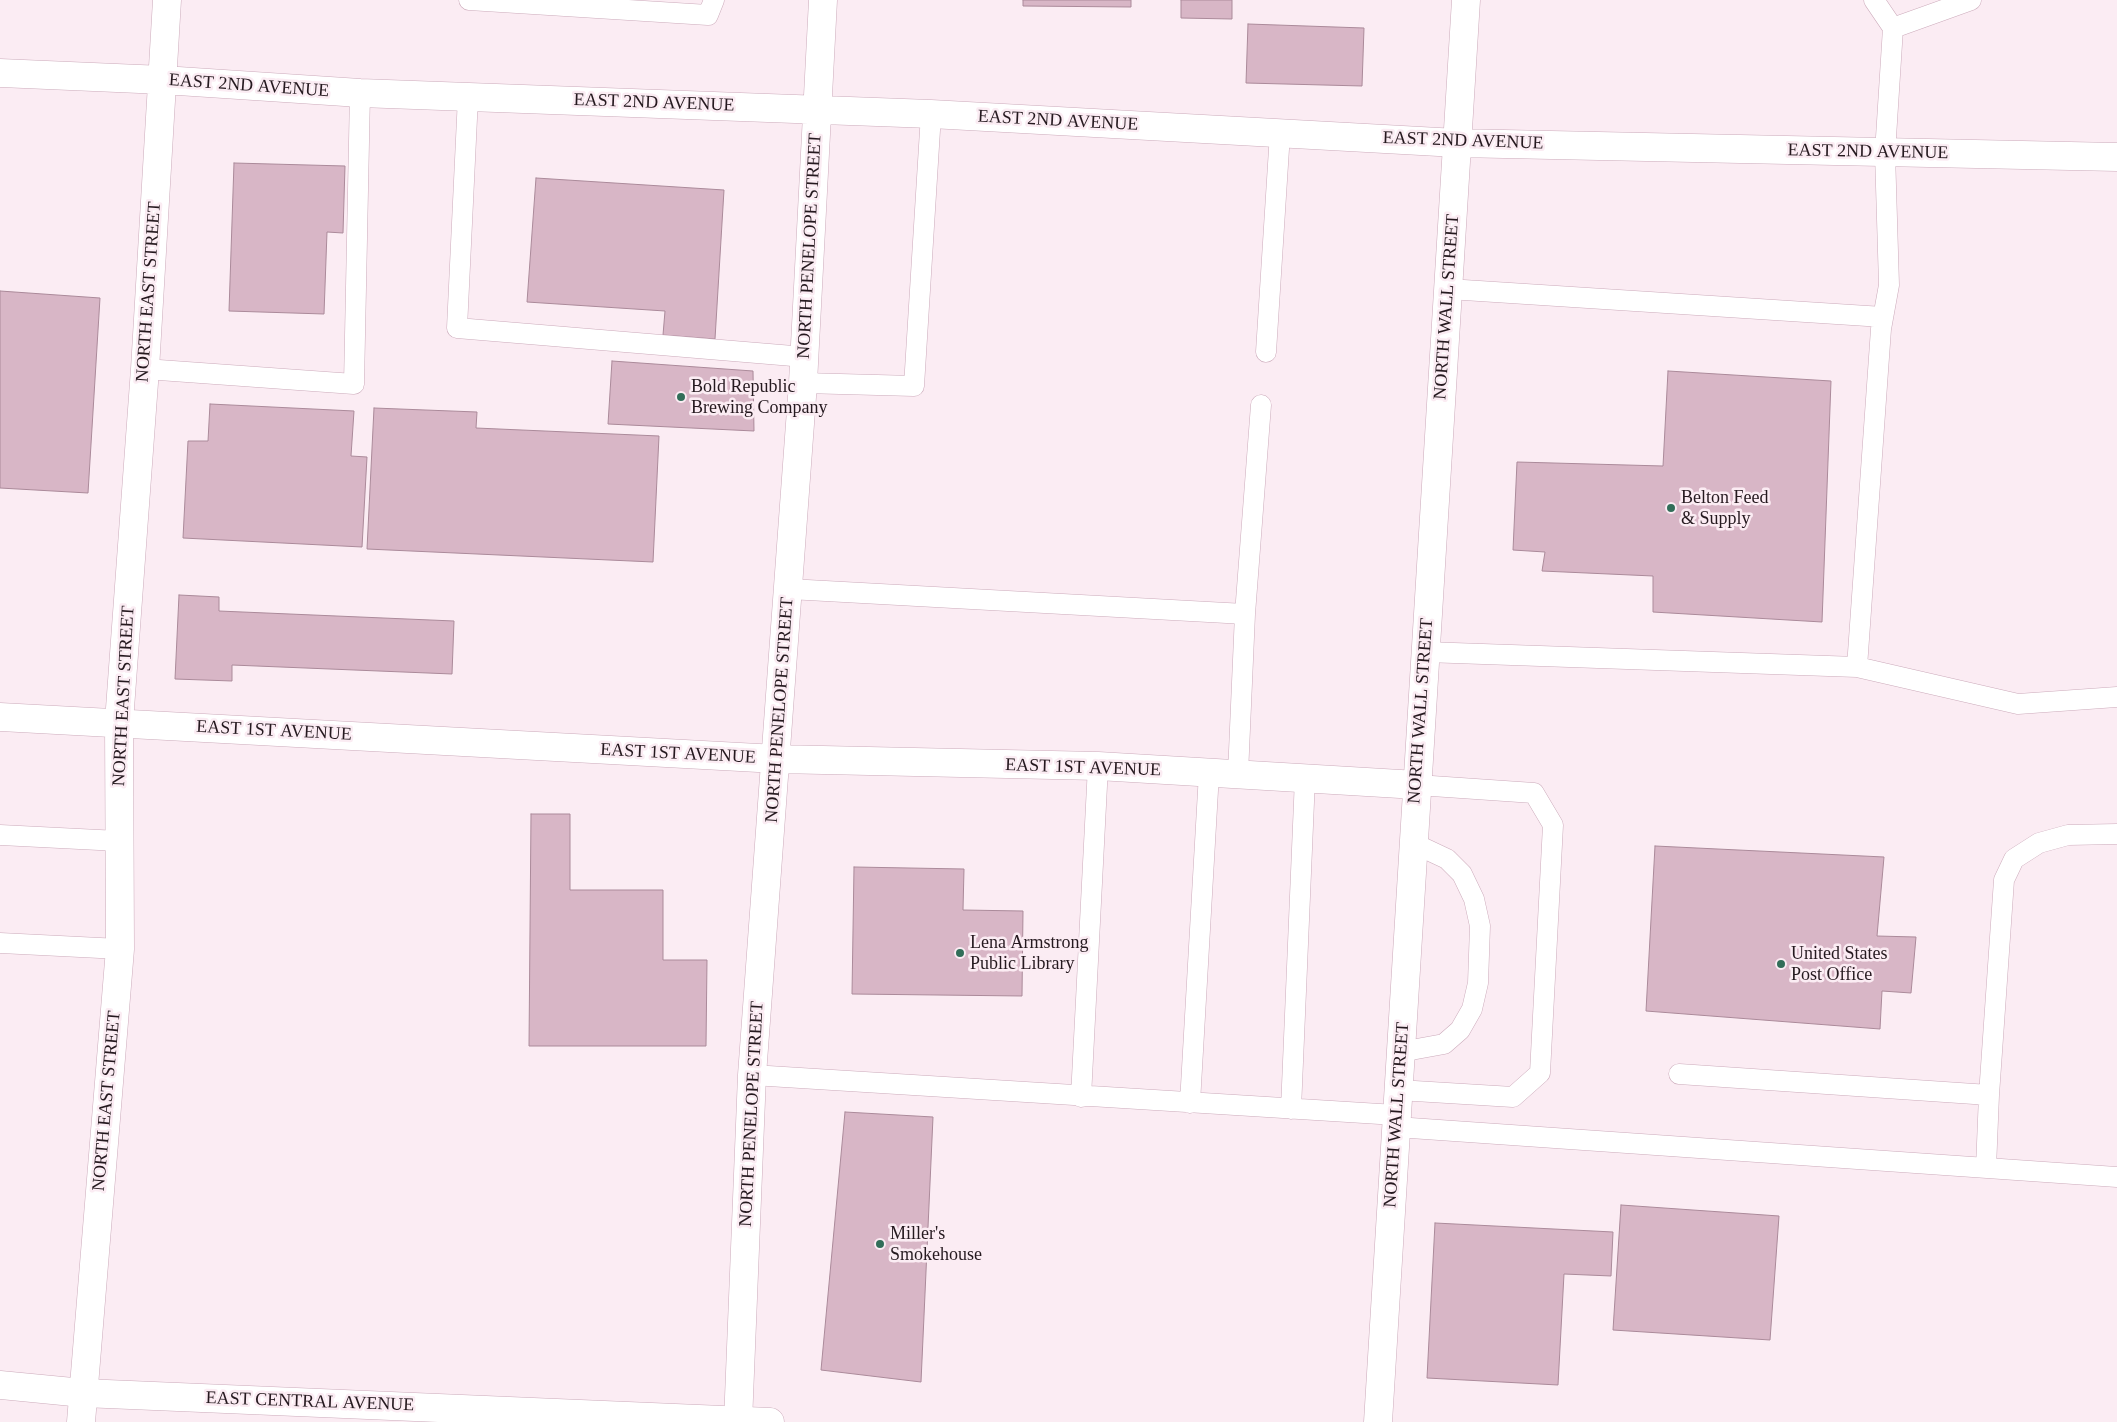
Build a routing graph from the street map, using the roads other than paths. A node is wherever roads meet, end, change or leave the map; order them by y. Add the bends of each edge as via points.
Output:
1 (167, 0) edge
2 (469, 0) edge
3 (714, 0) edge
4 (823, 0) edge
5 (1466, 0) edge
6 (1874, 0) edge
7 (1971, 0) edge
8 (1893, 28) junction
9 (0, 73) edge
10 (163, 80) junction
11 (360, 93) junction
12 (468, 97) junction
13 (816, 109) junction
14 (931, 114) junction
15 (1280, 133) junction
16 (1457, 143) junction
17 (1884, 153) junction
18 (2117, 157) edge
19 (1448, 290) junction
20 (1883, 317) junction
21 (1266, 352) dead end
22 (145, 369) junction
23 (804, 370) junction
24 (1261, 404) dead end
25 (789, 589) junction
26 (1245, 614) junction
27 (1425, 652) junction
28 (1857, 667) junction
29 (2117, 697) edge
30 (0, 717) edge
31 (120, 722) junction
32 (777, 760) junction
33 (1098, 766) junction
34 (1209, 773) junction
35 (1238, 774) junction
36 (1305, 778) junction
37 (1417, 785) junction
38 (2117, 834) edge
39 (0, 835) edge
40 (119, 841) junction
41 (1413, 843) junction
42 (0, 943) edge
43 (120, 949) junction
44 (1400, 1052) junction
45 (1679, 1074) dead end
46 (752, 1075) junction
47 (1989, 1095) junction
48 (1081, 1097) junction
49 (1190, 1103) junction
50 (1290, 1109) junction
51 (1397, 1111) junction
52 (1986, 1168) junction
53 (2117, 1177) edge
54 (0, 1385) edge
55 (82, 1392) junction
56 (738, 1421) edge
57 (81, 1422) edge
58 (770, 1422) edge
59 (1378, 1422) edge

1 - 10 street, NORTH EAST STREET
2 - 3 lane via 708,15
4 - 13 street, NORTH PENELOPE STREET
5 - 16 street, NORTH WALL STREET
6 - 8 lane
7 - 8 lane
8 - 17 lane
9 - 10 street, EAST 2ND AVENUE
10 - 11 street, EAST 2ND AVENUE
10 - 22 street, NORTH EAST STREET
11 - 12 street, EAST 2ND AVENUE
11 - 22 lane via 354,384
12 - 13 street, EAST 2ND AVENUE
12 - 23 lane via 457,328
13 - 14 street, EAST 2ND AVENUE
13 - 23 street, NORTH PENELOPE STREET
14 - 15 street, EAST 2ND AVENUE
14 - 23 lane via 914,386
15 - 16 street, EAST 2ND AVENUE
15 - 21 lane
16 - 17 street, EAST 2ND AVENUE
16 - 19 street, NORTH WALL STREET
17 - 18 street, EAST 2ND AVENUE
17 - 20 lane via 1889,284
19 - 20 lane
19 - 27 street, NORTH WALL STREET
20 - 28 lane
22 - 31 street, NORTH EAST STREET
23 - 25 street, NORTH PENELOPE STREET
24 - 26 lane
25 - 26 lane
25 - 32 street, NORTH PENELOPE STREET
26 - 35 lane
27 - 28 lane
27 - 37 street, NORTH WALL STREET
28 - 29 lane via 2018,704
30 - 31 street, EAST 1ST AVENUE
31 - 32 street, EAST 1ST AVENUE
31 - 40 street, NORTH EAST STREET
32 - 33 street, EAST 1ST AVENUE
32 - 46 street, NORTH PENELOPE STREET
33 - 34 street, EAST 1ST AVENUE
33 - 48 lane
34 - 35 street, EAST 1ST AVENUE
34 - 49 lane
35 - 36 street, EAST 1ST AVENUE
36 - 37 street, EAST 1ST AVENUE
36 - 50 lane
37 - 41 street, NORTH WALL STREET
37 - 51 lane via 1534,794 1553,825 1540,1073 1513,1097
38 - 47 lane via 2068,835 2039,842 2014,859 2004,880
39 - 40 lane
40 - 43 street, NORTH EAST STREET
41 - 44 street, NORTH WALL STREET
41 - 44 lane via 1447,859 1462,874 1474,899 1480,926 1478,983 1472,1010 1460,1030 1444,1044
42 - 43 lane
43 - 55 street, NORTH EAST STREET
44 - 51 street, NORTH WALL STREET
45 - 47 lane
46 - 48 lane
46 - 56 street, NORTH PENELOPE STREET
47 - 52 lane
48 - 49 lane
49 - 50 lane
50 - 51 lane
51 - 52 lane
51 - 59 street, NORTH WALL STREET
52 - 53 lane
54 - 55 street, EAST CENTRAL AVENUE
55 - 56 street, EAST CENTRAL AVENUE
55 - 57 street, NORTH EAST STREET
56 - 58 street, EAST CENTRAL AVENUE

